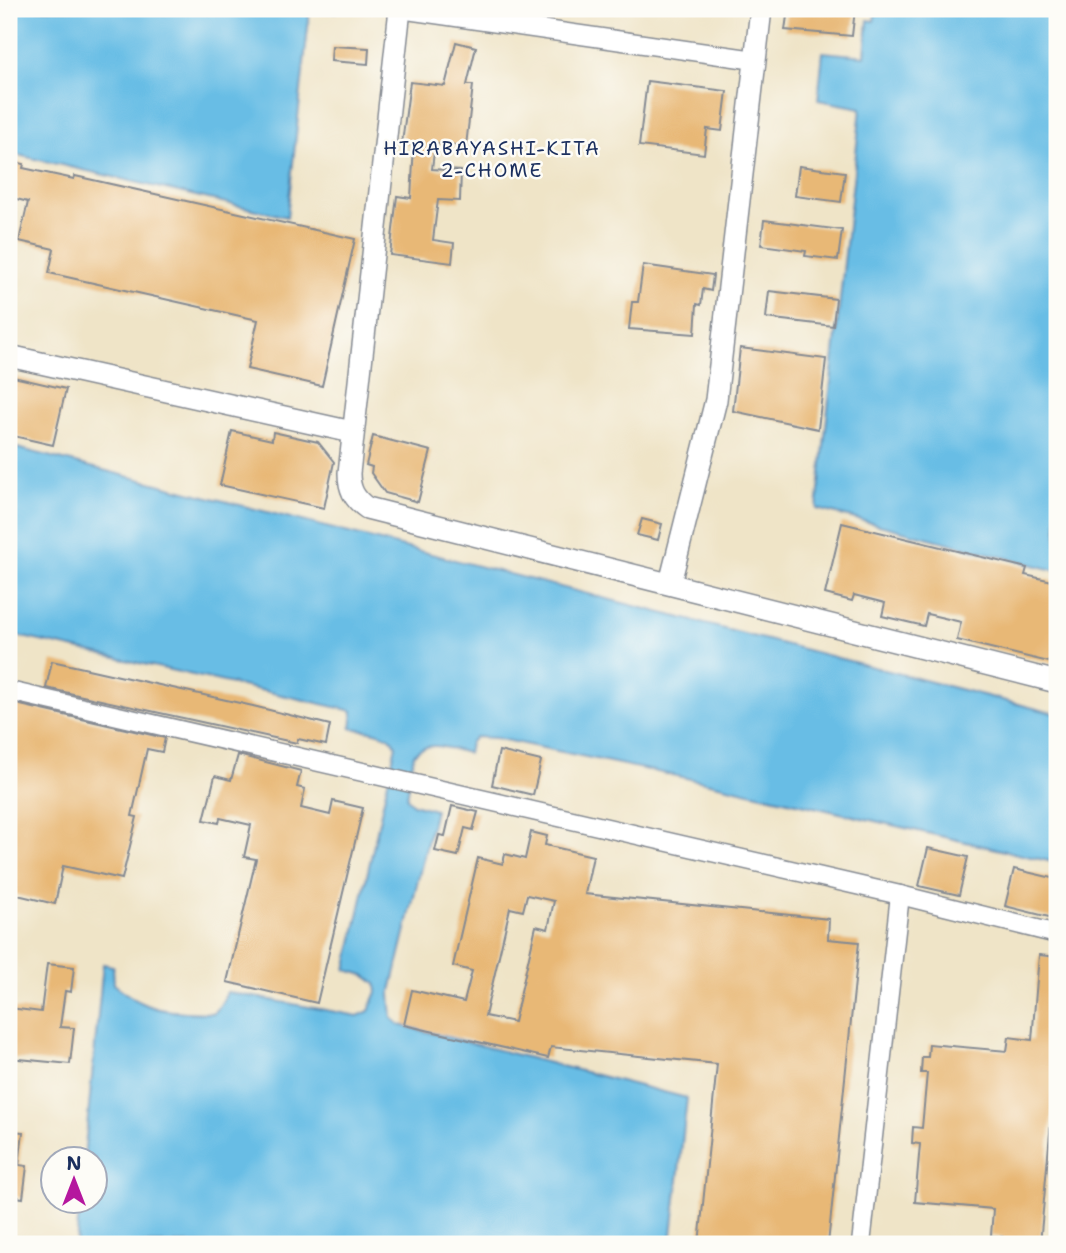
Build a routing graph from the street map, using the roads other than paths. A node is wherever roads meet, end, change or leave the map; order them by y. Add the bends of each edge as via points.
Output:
1 (400, 9) edge
2 (761, 9) edge
3 (755, 60) junction
4 (9, 356) edge
5 (352, 432) junction
6 (670, 583) junction
7 (1057, 682) edge
8 (9, 691) edge
9 (900, 895) junction
10 (1057, 933) edge
11 (861, 1244) edge

1 - 3 street
1 - 5 street
2 - 3 street
3 - 6 street via 716,400
4 - 5 street
5 - 6 street via 349,484 368,508
6 - 7 street
8 - 9 street
9 - 10 street
9 - 11 street

